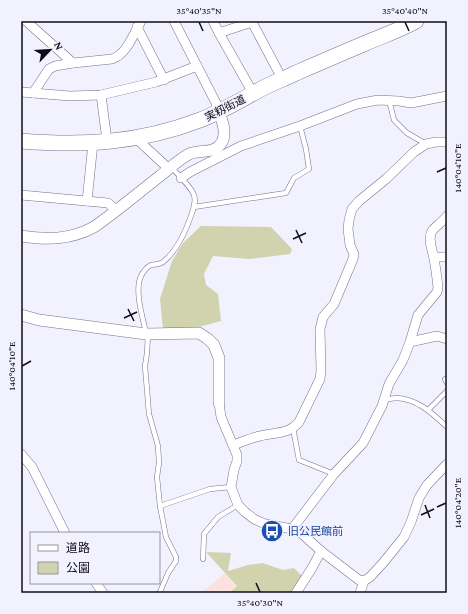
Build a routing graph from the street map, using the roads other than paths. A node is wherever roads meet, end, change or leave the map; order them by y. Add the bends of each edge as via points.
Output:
1 (26, 21) edge
2 (174, 21) edge
3 (213, 21) edge
4 (401, 21) edge
5 (416, 21) edge
6 (139, 24) edge
7 (219, 33) junction
8 (73, 63) junction
9 (197, 66) junction
10 (278, 71) junction
11 (164, 80) junction
12 (249, 86) junction
13 (21, 92) edge
14 (33, 93) junction
15 (101, 95) junction
16 (447, 96) edge
17 (389, 100) junction
18 (217, 107) junction
19 (300, 126) junction
20 (106, 133) junction
21 (21, 134) edge
22 (138, 138) junction
23 (21, 142) edge
24 (447, 142) edge
25 (93, 143) junction
26 (426, 144) junction
27 (170, 168) junction
28 (182, 178) junction
29 (21, 194) edge
30 (87, 201) junction
31 (194, 207) junction
32 (116, 210) junction
33 (447, 216) edge
34 (21, 236) edge
35 (434, 257) junction
36 (447, 257) edge
37 (21, 316) edge
38 (147, 334) junction
39 (447, 338) edge
40 (410, 342) junction
41 (447, 391) edge
42 (385, 400) junction
43 (219, 403) joint
44 (428, 410) junction
45 (447, 427) edge
46 (294, 428) junction
47 (232, 445) junction
48 (21, 454) edge
49 (447, 464) edge
50 (334, 474) junction
51 (231, 487) junction
52 (238, 505) junction
53 (160, 506) junction
54 (292, 529) junction
55 (64, 532) edge
56 (321, 551) junction
57 (203, 559) dead end
58 (364, 581) junction
59 (97, 584) edge
60 (103, 593) edge
61 (159, 593) edge
62 (296, 593) edge
63 (360, 593) edge

1 - 8 street
2 - 9 street
3 - 7 street
4 - 10 main road, 実籾街道 via 351,39
5 - 18 main road, 実籾街道
6 - 8 street via 127,47 117,58
6 - 11 street
7 - 10 street via 252,22
7 - 12 street
8 - 14 street via 49,69
9 - 11 street
9 - 18 street
10 - 12 main road, 実籾街道
11 - 15 street
12 - 18 main road, 実籾街道
13 - 14 street
14 - 15 street
15 - 20 street
16 - 17 street via 411,103
17 - 19 street via 357,104
17 - 26 lane via 394,120 407,133
18 - 20 main road, 実籾街道 via 163,123
18 - 22 main road, 実籾街道 via 201,120
18 - 27 street via 224,129 221,143 213,150 189,154
19 - 28 street via 241,146
19 - 31 lane via 309,169 294,178 286,193
20 - 21 main road, 実籾街道
22 - 25 main road, 実籾街道
22 - 27 street
23 - 25 main road, 実籾街道
24 - 26 street
25 - 30 street
26 - 46 street via 352,209 348,229 353,259 334,304 323,317 320,329 320,379
27 - 28 lane
27 - 32 street
28 - 31 lane via 194,194
29 - 30 street
30 - 32 street via 108,203
31 - 38 lane via 188,227 174,251 161,263 146,269 141,277 139,297
32 - 34 street via 94,227 74,235 53,239
33 - 35 street via 432,232 430,239
35 - 36 street
35 - 40 street via 437,292 418,315
37 - 38 street
38 - 43 street via 199,333 208,339 214,345 219,358
38 - 53 lane via 145,366 149,414 158,446 157,477
39 - 40 street via 436,336
40 - 42 street via 389,384
41 - 44 lane
42 - 44 lane via 407,400
42 - 50 street via 363,443
43 - 47 street via 221,417
44 - 45 lane
46 - 47 street
46 - 50 lane via 299,460
47 - 51 street via 237,462
48 - 55 street via 32,467
49 - 58 street via 427,485 419,498 404,537 379,568
50 - 54 street
51 - 52 street
51 - 53 lane via 210,489
52 - 54 street via 254,519 265,524
52 - 57 lane via 218,517 204,534
53 - 61 lane via 166,537 176,561
54 - 56 street via 300,532
56 - 58 street via 358,580
56 - 62 street
58 - 63 street
59 - 60 street

